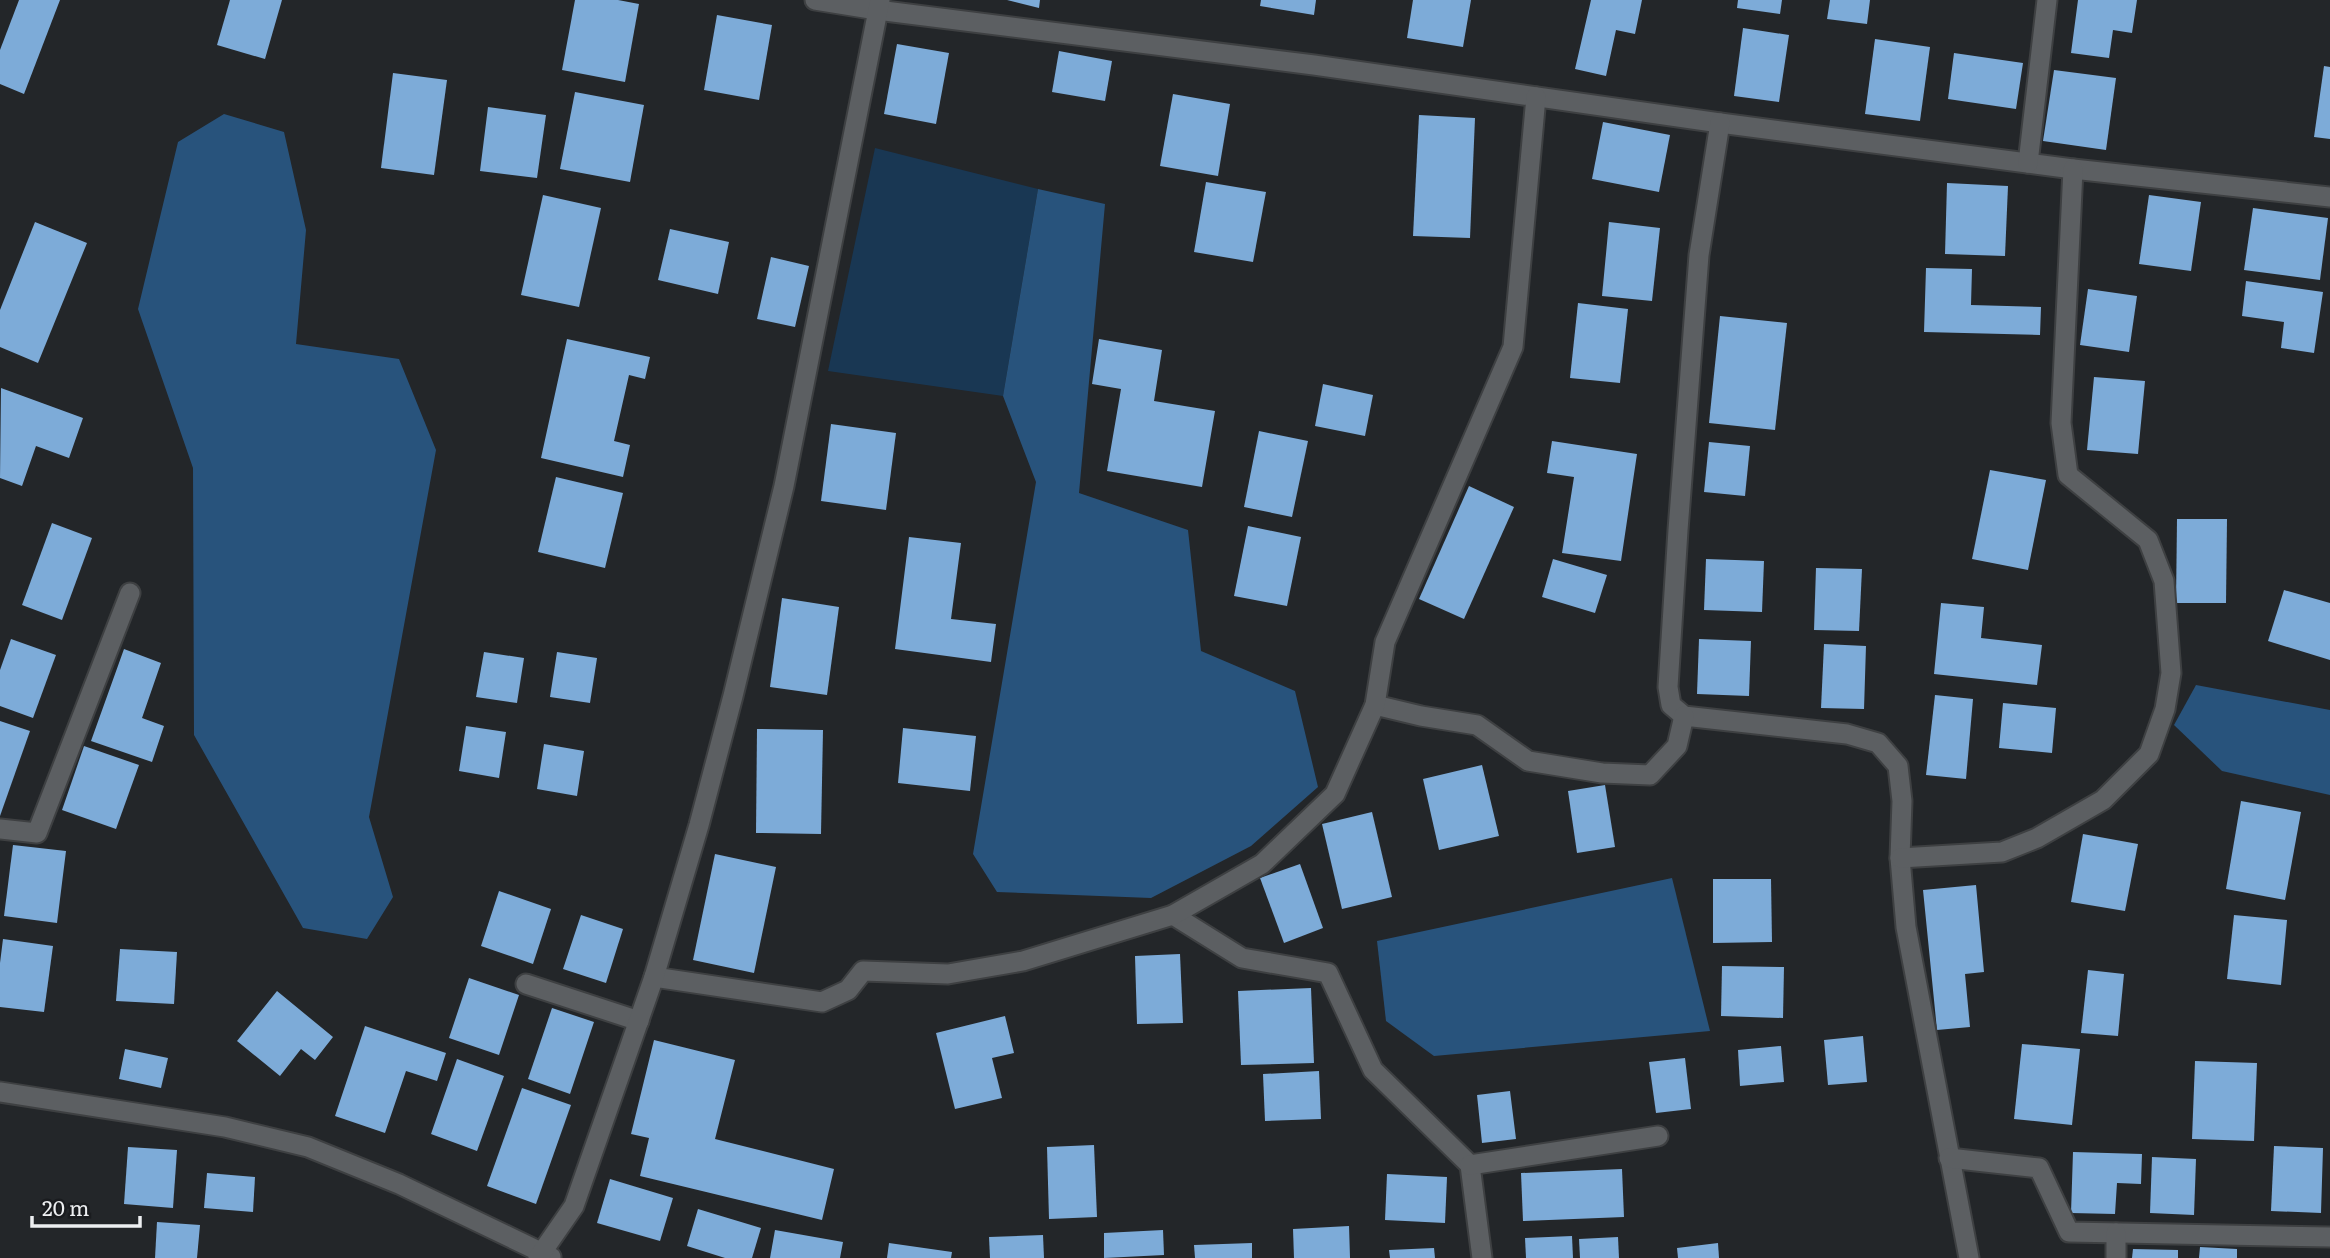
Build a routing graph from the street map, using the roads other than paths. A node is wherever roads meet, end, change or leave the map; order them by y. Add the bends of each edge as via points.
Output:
1 (815, 0) edge
2 (2047, 0) edge
3 (878, 5) edge
4 (1536, 97) junction
5 (1720, 123) junction
6 (2028, 163) junction
7 (2073, 169) junction
8 (2330, 197) edge
9 (130, 593) dead end
10 (1375, 705) junction
11 (1684, 716) junction
12 (0, 829) edge
13 (1900, 858) junction
14 (1173, 915) junction
15 (654, 977) junction
16 (526, 984) dead end
17 (639, 1021) junction
18 (0, 1091) edge
19 (1658, 1136) dead end
20 (1949, 1158) junction
21 (1470, 1165) junction
22 (2116, 1233) junction
23 (2330, 1237) edge
24 (544, 1256) edge
25 (1482, 1258) edge
26 (1969, 1258) edge
27 (2116, 1258) edge

1 - 3 street
2 - 6 street
3 - 4 street
3 - 15 street via 784,486 730,709
4 - 5 street
4 - 10 street via 1513,347 1385,642
5 - 6 street
5 - 11 street via 1699,255 1668,687 1671,705
6 - 7 street
7 - 8 street
7 - 13 street via 2061,423 2068,475 2148,540 2164,581 2171,673 2165,709 2149,754 2103,800 2037,838 2002,852
9 - 12 street via 37,833
10 - 11 street via 1477,725 1528,761 1650,775 1678,746
10 - 14 street via 1335,794 1262,864
11 - 13 street via 1847,734 1878,743 1898,766
13 - 20 street via 1906,927
14 - 15 street via 1023,961 948,974 863,971 848,990 822,1002
14 - 21 street via 1242,958 1328,973 1373,1070
15 - 17 street
16 - 17 street
17 - 24 street via 574,1206
18 - 24 street via 225,1127 308,1147 399,1184
19 - 21 street
20 - 22 street via 2039,1168 2068,1232
20 - 26 street
21 - 25 street
22 - 23 street
22 - 27 street

